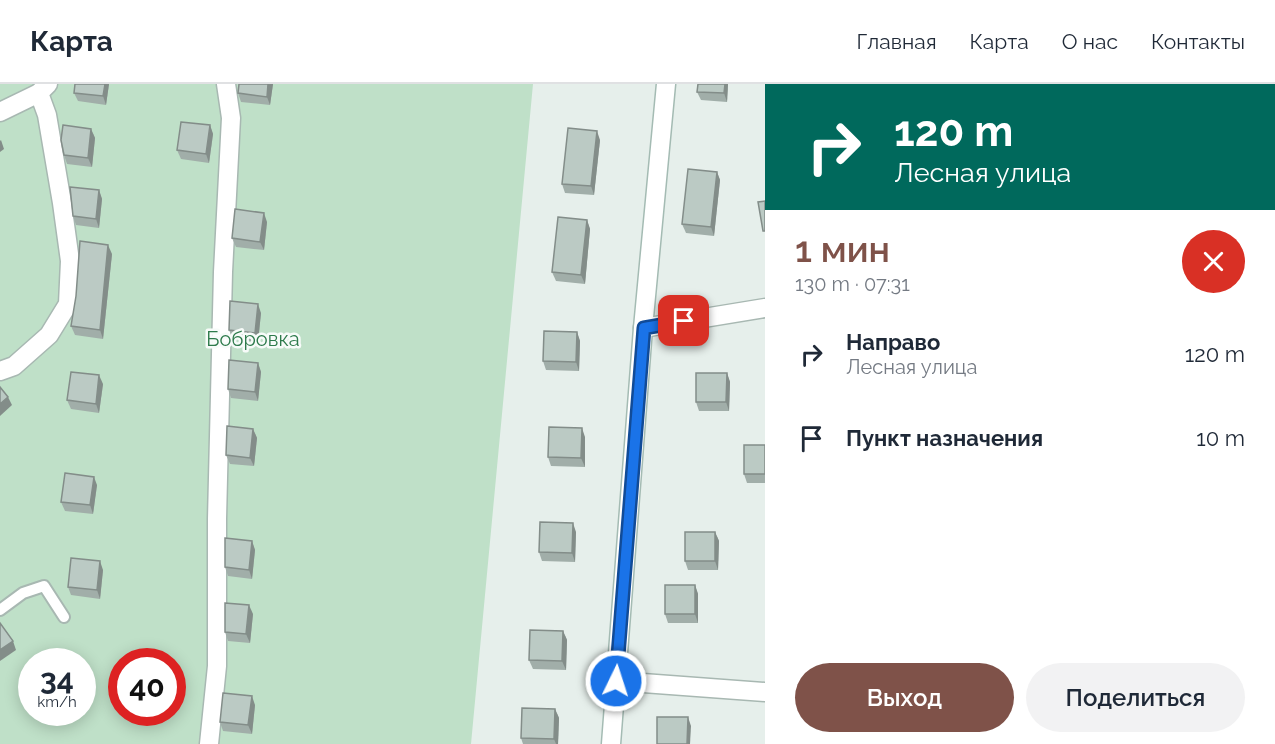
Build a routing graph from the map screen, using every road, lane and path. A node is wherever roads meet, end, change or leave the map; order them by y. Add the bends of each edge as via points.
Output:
1 (226, 84) edge
2 (666, 84) edge
3 (43, 89) edge
4 (0, 112) edge
5 (765, 308) edge
6 (644, 328) junction
7 (0, 371) edge
8 (0, 610) edge
9 (64, 617) dead end
10 (616, 681) junction
11 (765, 692) edge
12 (209, 744) edge
13 (610, 744) edge

1 - 12 street via 231,118 223,272 217,666
2 - 6 street
3 - 4 street
3 - 7 street via 70,261 68,304 49,335 14,366
5 - 6 street
6 - 10 street
8 - 9 lane via 22,592 44,586
10 - 11 street
10 - 13 street

